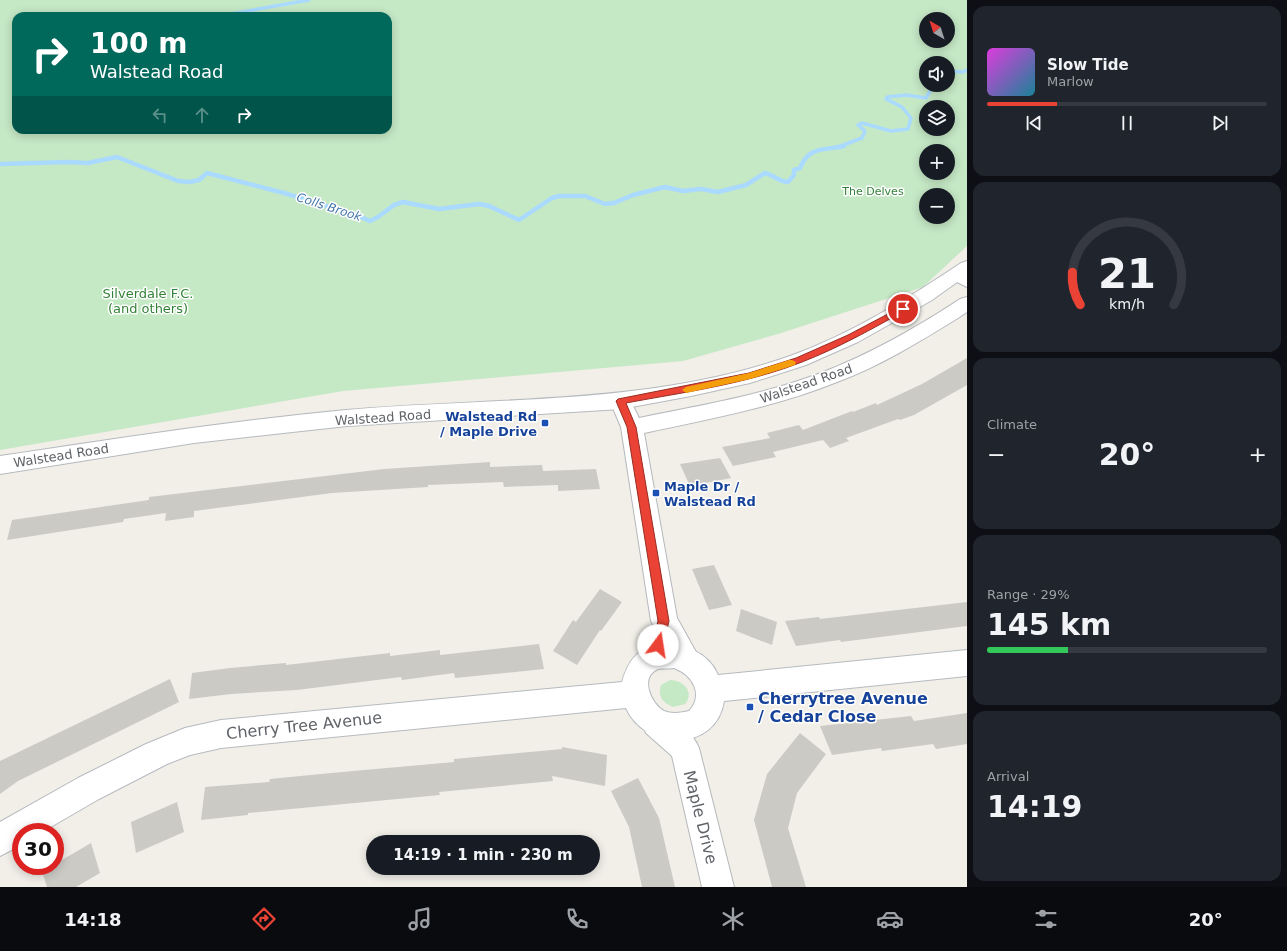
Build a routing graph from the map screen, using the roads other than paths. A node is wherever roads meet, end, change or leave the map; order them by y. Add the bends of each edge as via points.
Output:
1 (964, 274) edge
2 (967, 303) edge
3 (621, 401) junction
4 (632, 427) junction
5 (0, 465) edge
6 (664, 621) junction
7 (655, 657) junction
8 (688, 661) junction
9 (967, 663) edge
10 (711, 689) junction
11 (634, 694) junction
12 (690, 736) junction
13 (0, 840) edge
14 (718, 887) edge

1 - 3 street, Walstead Road via 851,337 799,360 750,376
2 - 4 street, Walstead Road via 915,336 831,377 723,408
3 - 4 street
3 - 5 street, Walstead Road via 347,418 194,436
4 - 6 street
6 - 7 street
6 - 8 street
7 - 8 street via 674,656
7 - 11 street via 644,664 635,679
8 - 10 street via 702,673
9 - 10 street
10 - 12 street via 708,711
11 - 12 street via 639,707 656,723
11 - 13 street, Cherry Tree Avenue via 221,734 181,743 98,783
12 - 14 street, Maple Drive

